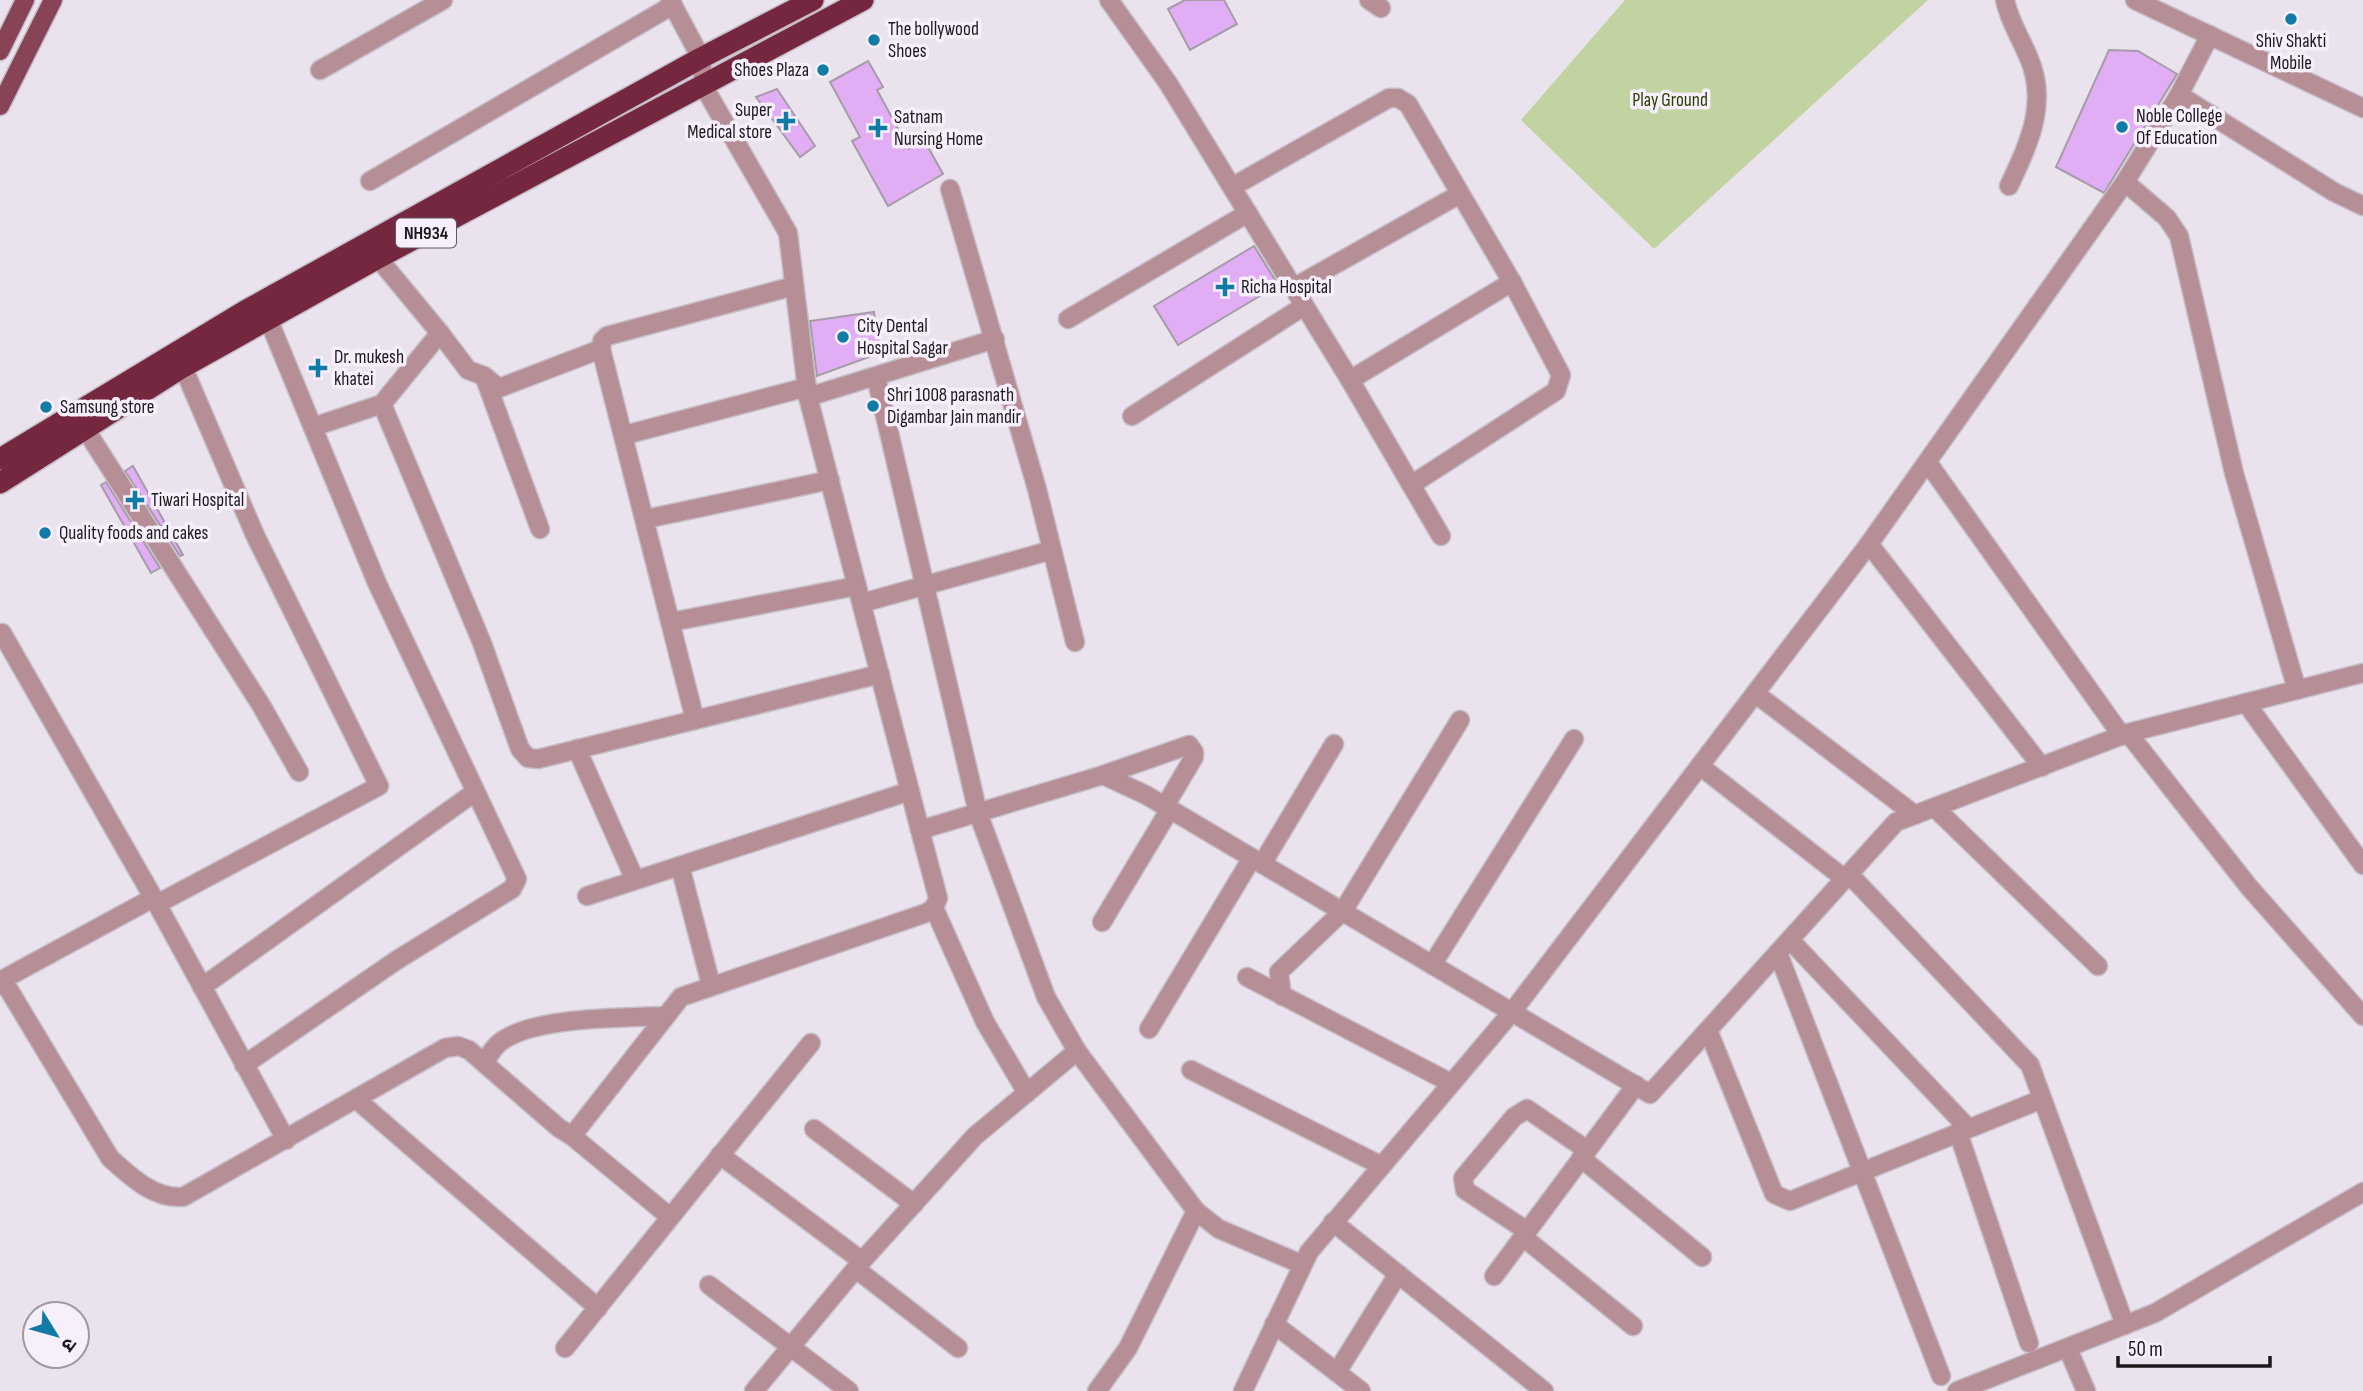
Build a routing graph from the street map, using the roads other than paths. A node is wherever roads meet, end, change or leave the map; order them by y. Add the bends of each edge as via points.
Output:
1 (25, 0) edge
2 (53, 0) edge
3 (443, 0) edge
4 (813, 0) edge
5 (863, 0) edge
6 (1109, 0) edge
7 (2005, 0) edge
8 (2146, 2) edge
9 (672, 3) edge
10 (2210, 35) junction
11 (0, 51) edge
12 (701, 58) junction
13 (320, 71) dead end
14 (704, 86) junction
15 (2179, 95) junction
16 (0, 106) edge
17 (2363, 108) edge
18 (370, 181) dead end
19 (2125, 182) junction
20 (2009, 186) dead end
21 (1232, 187) junction
22 (950, 189) dead end
23 (1461, 194) junction
24 (2363, 206) edge
25 (1248, 213) junction
26 (378, 258) junction
27 (1512, 282) junction
28 (794, 286) junction
29 (1293, 288) junction
30 (1304, 306) junction
31 (1068, 319) dead end
32 (269, 321) junction
33 (440, 333) junction
34 (995, 339) junction
35 (601, 349) junction
36 (183, 367) junction
37 (484, 376) junction
38 (876, 377) junction
39 (1350, 380) junction
40 (807, 392) junction
41 (382, 404) junction
42 (1132, 416) dead end
43 (84, 427) junction
44 (313, 427) junction
45 (625, 435) junction
46 (0, 459) edge
47 (1928, 463) junction
48 (830, 480) junction
49 (0, 483) edge
50 (1411, 485) junction
51 (646, 519) junction
52 (540, 529) dead end
53 (1441, 536) dead end
54 (1869, 544) junction
55 (1052, 550) junction
56 (925, 585) junction
57 (860, 595) junction
58 (671, 622) junction
59 (2, 634) dead end
60 (1075, 642) dead end
61 (2363, 673) edge
62 (880, 674) junction
63 (2297, 690) junction
64 (1756, 694) junction
65 (2246, 703) junction
66 (695, 720) junction
67 (1460, 720) dead end
68 (2125, 735) junction
69 (1574, 739) dead end
70 (1334, 744) dead end
71 (577, 749) junction
72 (1700, 766) junction
73 (2042, 767) junction
74 (299, 772) dead end
75 (1103, 775) junction
76 (910, 791) junction
77 (475, 792) junction
78 (1168, 808) junction
79 (1934, 808) junction
80 (978, 813) junction
81 (1915, 815) junction
82 (920, 830) junction
83 (1257, 861) junction
84 (2363, 865) edge
85 (680, 866) junction
86 (1847, 877) junction
87 (635, 880) junction
88 (587, 896) dead end
89 (155, 901) junction
90 (934, 908) junction
91 (1343, 911) junction
92 (1102, 922) dead end
93 (1784, 946) junction
94 (1432, 965) junction
95 (2098, 966) dead end
96 (1247, 977) dead end
97 (0, 981) edge
98 (711, 985) junction
99 (202, 987) junction
100 (1282, 996) junction
101 (1511, 1012) junction
102 (664, 1016) junction
103 (2363, 1016) edge
104 (1149, 1029) dead end
105 (1708, 1030) junction
106 (811, 1043) dead end
107 (1077, 1051) junction
108 (484, 1063) junction
109 (244, 1065) junction
110 (1191, 1070) dead end
111 (1451, 1083) junction
112 (1636, 1085) junction
113 (1027, 1093) junction
114 (2042, 1098) junction
115 (358, 1100) junction
116 (814, 1129) dead end
117 (1963, 1130) junction
118 (572, 1136) junction
119 (286, 1140) junction
120 (1584, 1154) junction
121 (720, 1155) junction
122 (1380, 1165) junction
123 (1863, 1170) junction
124 (2363, 1192) edge
125 (914, 1204) junction
126 (1196, 1211) junction
127 (670, 1217) junction
128 (1333, 1222) junction
129 (1525, 1234) junction
130 (1702, 1257) dead end
131 (1301, 1264) junction
132 (859, 1265) junction
133 (1398, 1274) junction
134 (1494, 1276) dead end
135 (709, 1285) dead end
136 (598, 1307) junction
137 (1274, 1324) junction
138 (1633, 1325) dead end
139 (2125, 1325) junction
140 (2029, 1343) dead end
141 (790, 1347) junction
142 (565, 1348) dead end
143 (958, 1348) dead end
144 (2068, 1349) junction
145 (1337, 1372) junction
146 (1941, 1376) dead end
147 (1969, 1389) edge
148 (754, 1391) edge
149 (849, 1391) edge
150 (1097, 1391) edge
151 (1243, 1391) edge
152 (1362, 1391) edge
153 (1544, 1391) edge
154 (2086, 1391) edge

1 - 11 main road
2 - 16 main road
3 - 13 street
4 - 12 highway, NH934
5 - 14 highway, NH934
6 - 21 street via 1168,83
7 - 20 street via 2037,89 2032,137
8 - 10 street
9 - 12 street
9 - 18 street
10 - 15 street
10 - 17 street
12 - 14 street
12 - 46 highway, NH934 via 245,311
14 - 26 highway, NH934
14 - 28 street via 788,233
15 - 19 street
15 - 24 street
19 - 47 street
19 - 63 street via 2167,218 2179,236 2234,473
21 - 23 street via 1389,98 1398,98 1408,104
21 - 25 street
22 - 34 street
23 - 27 street
23 - 29 street
25 - 29 street
25 - 31 street
26 - 32 highway, NH934
26 - 33 street
27 - 39 street
27 - 50 street via 1561,375 1560,383 1556,391
28 - 35 street via 607,336
28 - 40 street
29 - 30 street
30 - 39 street
30 - 42 street
32 - 36 highway, NH934
32 - 44 street
33 - 37 street via 468,370
33 - 41 street
34 - 38 street
34 - 55 street
35 - 37 street via 499,388
35 - 45 street
36 - 43 highway, NH934
36 - 89 street via 255,535 379,786
37 - 52 street
38 - 40 street
38 - 56 street
39 - 50 street
40 - 45 street
40 - 48 street
41 - 44 street
41 - 71 street via 482,643 520,749 528,758 538,759
43 - 49 highway, NH934
43 - 74 street via 254,693
44 - 77 street via 377,583
45 - 51 street
47 - 54 street
47 - 68 street
48 - 51 street
48 - 57 street
50 - 53 street
51 - 58 street
54 - 64 street
54 - 73 street
55 - 56 street
55 - 60 street
56 - 57 street
56 - 80 street
57 - 58 street
57 - 62 street
58 - 66 street
59 - 89 street
61 - 63 street
62 - 66 street
62 - 76 street
63 - 65 street
64 - 72 street
64 - 81 street
65 - 68 street
65 - 84 street
66 - 71 street
67 - 91 street
68 - 73 street
68 - 103 street via 2249,887
69 - 94 street
70 - 83 street
71 - 87 street
72 - 86 street
72 - 101 street
73 - 79 street
75 - 78 street
75 - 78 street via 1189,745 1194,757
75 - 80 street
76 - 82 street
76 - 85 street
77 - 99 street
77 - 109 street via 514,868 517,878 512,889 397,960
78 - 83 street
78 - 92 street
79 - 81 street
79 - 95 street
80 - 82 street
80 - 107 street via 1046,997
81 - 86 street via 1896,822
82 - 90 street via 938,898
83 - 91 street
83 - 104 street
85 - 87 street
85 - 98 street
86 - 93 street
86 - 114 street via 2020,1054 2035,1076
87 - 88 street
89 - 97 street
89 - 99 street
90 - 98 street
90 - 113 street via 985,1022
91 - 94 street
91 - 100 street via 1279,972
93 - 105 street
93 - 117 street
93 - 123 street
94 - 101 street
96 - 100 street
97 - 119 street via 110,1158 152,1190 170,1198 183,1197
98 - 102 street via 681,997
99 - 109 street
100 - 111 street
101 - 111 street
101 - 112 street
102 - 108 street via 572,1020 516,1034 498,1044
102 - 118 street
105 - 112 street via 1650,1094
105 - 123 street via 1774,1194 1790,1200
106 - 121 street
107 - 113 street
107 - 126 street
108 - 115 street via 469,1050 447,1048
108 - 118 street
109 - 119 street
110 - 122 street
111 - 122 street
112 - 120 street
113 - 125 street via 975,1136
114 - 117 street
114 - 139 street
115 - 119 street
115 - 136 street
116 - 125 street
117 - 123 street
117 - 140 street
118 - 127 street
120 - 129 street
120 - 129 street via 1527,1109 1463,1178 1465,1190
120 - 130 street
121 - 127 street
121 - 132 street
122 - 128 street
123 - 146 street
124 - 139 street via 2155,1313
125 - 132 street
126 - 131 street via 1219,1229
126 - 150 street via 1128,1348
127 - 136 street
128 - 131 street
128 - 133 street
129 - 134 street
129 - 138 street
131 - 137 street
132 - 141 street
132 - 143 street
133 - 145 street
133 - 153 street
135 - 141 street
136 - 142 street
137 - 145 street
137 - 151 street
139 - 144 street
141 - 148 street
141 - 149 street
144 - 147 street
144 - 154 street
145 - 152 street

